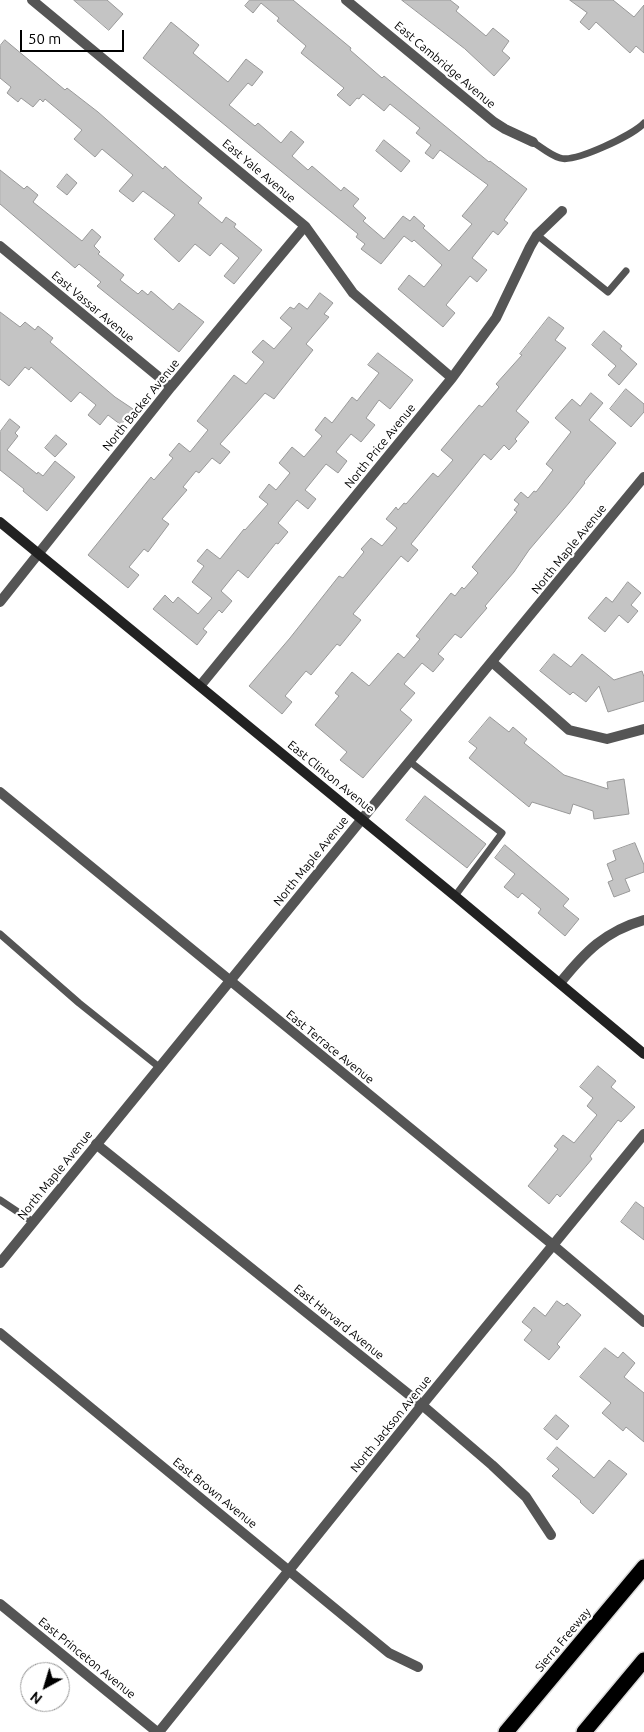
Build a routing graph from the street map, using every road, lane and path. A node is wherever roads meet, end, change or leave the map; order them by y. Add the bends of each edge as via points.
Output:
1 (32, 0) edge
2 (346, 0) edge
3 (644, 123) edge
4 (533, 142) joint
5 (562, 211) dead end
6 (305, 226) junction
7 (538, 235) junction
8 (0, 246) edge
9 (626, 271) dead end
10 (452, 378) junction
11 (171, 387) junction
12 (644, 477) edge
13 (0, 522) edge
14 (39, 554) junction
15 (0, 602) edge
16 (492, 662) junction
17 (200, 686) junction
18 (644, 729) edge
19 (409, 761) junction
20 (0, 792) edge
21 (362, 819) junction
22 (455, 896) junction
23 (644, 920) edge
24 (0, 934) edge
25 (230, 982) junction
26 (560, 983) junction
27 (644, 1054) edge
28 (159, 1067) junction
29 (644, 1134) edge
30 (96, 1144) junction
31 (0, 1200) edge
32 (33, 1222) junction
33 (553, 1245) junction
34 (0, 1263) edge
35 (644, 1322) edge
36 (0, 1333) edge
37 (422, 1405) junction
38 (551, 1535) dead end
39 (644, 1567) edge
40 (290, 1571) junction
41 (0, 1604) edge
42 (644, 1660) edge
43 (418, 1667) dead end
44 (158, 1732) edge
45 (506, 1732) edge
46 (584, 1732) edge

1 - 6 street, East Yale Avenue
2 - 4 street, East Cambridge Avenue via 494,122
3 - 4 lane via 629,135 574,159 560,158
5 - 7 street, North Price Avenue
6 - 10 street, East Yale Avenue via 353,293
6 - 11 street, North Backer Avenue
7 - 9 lane via 608,292
7 - 10 street, North Price Avenue via 496,318
8 - 11 street, East Vassar Avenue
10 - 17 street, North Price Avenue
11 - 14 street, North Backer Avenue
12 - 16 street, North Maple Avenue
13 - 14 main road, East Clinton Avenue
14 - 15 street, North Backer Avenue
14 - 17 main road, East Clinton Avenue
16 - 18 street via 569,730 607,739
16 - 19 street, North Maple Avenue
17 - 21 main road, East Clinton Avenue
19 - 21 street, North Maple Avenue
19 - 22 lane via 502,834
20 - 25 street, East Terrace Avenue
21 - 22 main road, East Clinton Avenue
21 - 25 street, North Maple Avenue
22 - 26 main road, East Clinton Avenue
23 - 26 street via 628,924 604,938 582,956
24 - 28 lane
25 - 28 street, North Maple Avenue
25 - 33 street, East Terrace Avenue
26 - 27 main road, East Clinton Avenue
28 - 30 street, North Maple Avenue
29 - 33 street, North Jackson Avenue
30 - 32 street, North Maple Avenue
30 - 37 street, East Harvard Avenue
31 - 32 lane
32 - 34 street, North Maple Avenue
33 - 35 street, East Terrace Avenue
33 - 37 street, North Jackson Avenue
36 - 40 street, East Brown Avenue
37 - 38 street, East Harvard Avenue via 526,1497
37 - 40 street, North Jackson Avenue
39 - 45 highway, Sierra Freeway
40 - 43 street, East Brown Avenue via 389,1653
40 - 44 street, North Jackson Avenue
41 - 44 street, East Princeton Avenue
42 - 46 highway

